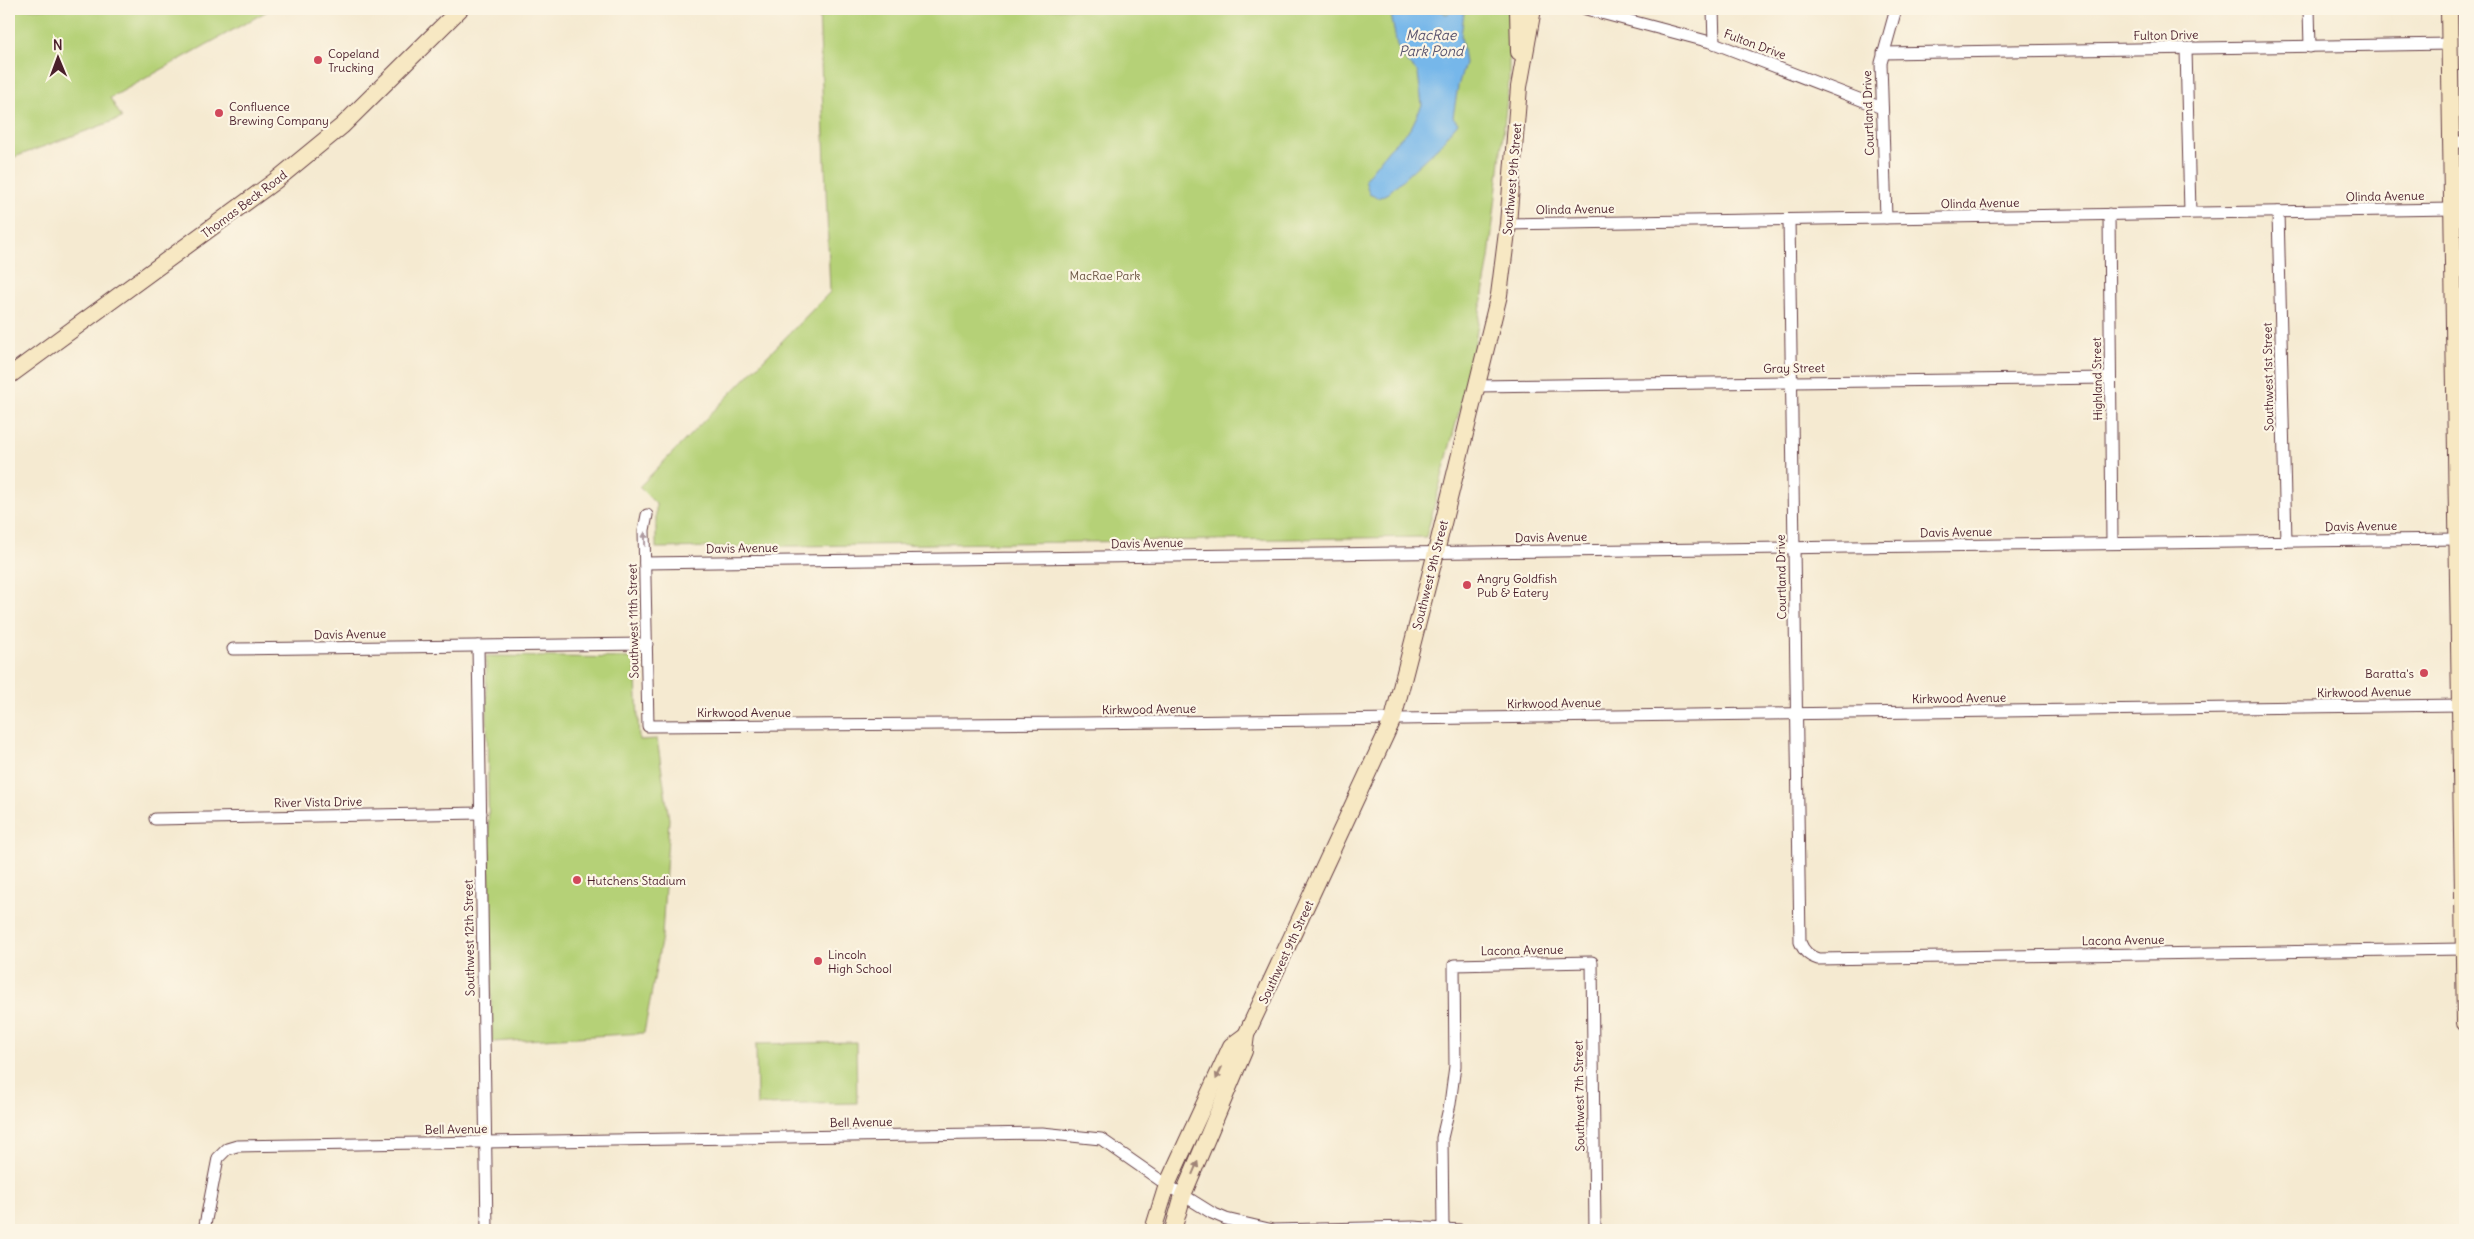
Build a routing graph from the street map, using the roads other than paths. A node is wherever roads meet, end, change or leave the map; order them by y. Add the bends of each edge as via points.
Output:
1 (460, 9) edge
2 (1518, 9) edge
3 (1533, 9) edge
4 (1586, 9) edge
5 (1713, 9) edge
6 (1896, 9) edge
7 (2309, 9) edge
8 (2449, 9) edge
9 (1714, 43) junction
10 (2450, 44) junction
11 (2310, 47) junction
12 (2186, 49) junction
13 (1883, 53) junction
14 (1519, 87) junction
15 (1882, 108) junction
16 (2458, 142) edge
17 (2452, 209) junction
18 (2278, 212) junction
19 (2190, 213) junction
20 (2109, 214) junction
21 (1886, 218) junction
22 (1789, 220) junction
23 (1508, 224) junction
24 (2460, 301) edge
25 (9, 376) edge
26 (2110, 378) junction
27 (1792, 382) junction
28 (1477, 386) junction
29 (647, 515) dead end
30 (2458, 538) junction
31 (2286, 541) junction
32 (2112, 543) junction
33 (1795, 548) junction
34 (1436, 553) junction
35 (646, 563) junction
36 (2462, 623) edge
37 (647, 644) junction
38 (478, 646) junction
39 (234, 649) dead end
40 (2460, 705) junction
41 (1798, 714) junction
42 (1393, 719) junction
43 (648, 726) joint
44 (481, 813) junction
45 (155, 819) dead end
46 (1801, 933) joint
47 (2464, 949) edge
48 (1592, 962) joint
49 (2465, 999) edge
50 (2465, 1023) edge
51 (1246, 1035) junction
52 (485, 1142) junction
53 (1167, 1186) junction
54 (1183, 1195) junction
55 (1443, 1228) junction
56 (204, 1230) edge
57 (487, 1230) edge
58 (1153, 1230) edge
59 (1173, 1230) edge
60 (1460, 1230) edge
61 (1595, 1230) edge

1 - 25 main road, Thomas Beck Road via 342,126 275,181
2 - 14 main road, Southwest 9th Street
3 - 14 main road, Southwest 9th Street
4 - 9 street, Fulton Drive
5 - 9 street
6 - 13 street, Courtland Drive
7 - 11 street
8 - 10 main road
9 - 15 street, Fulton Drive
10 - 11 street, Fulton Drive
10 - 16 main road
11 - 12 street, Fulton Drive
12 - 13 street, Fulton Drive
12 - 19 street
13 - 15 street, Courtland Drive via 1880,63
14 - 23 main road, Southwest 9th Street
15 - 21 street, Courtland Drive
16 - 17 main road
17 - 18 street, Olinda Avenue
17 - 24 main road
18 - 19 street, Olinda Avenue
18 - 31 street, Southwest 1st Street
19 - 20 street, Olinda Avenue
20 - 21 street, Olinda Avenue
20 - 26 street, Highland Street
21 - 22 street, Olinda Avenue
22 - 23 street, Olinda Avenue
22 - 27 street, Courtland Drive
23 - 28 main road, Southwest 9th Street via 1499,295
24 - 30 main road
26 - 27 street, Gray Street
26 - 32 street, Highland Street
27 - 28 street, Gray Street
27 - 33 street, Courtland Drive
28 - 34 main road, Southwest 9th Street
35 -> 29 street, Southwest 11th Street via 644,530
30 - 31 street, Davis Avenue
30 - 36 main road
31 - 32 street, Davis Avenue
32 - 33 street, Davis Avenue
33 - 34 street, Davis Avenue
33 - 41 street, Courtland Drive
34 - 35 street, Davis Avenue
34 - 42 main road, Southwest 9th Street
35 - 37 street, Southwest 11th Street
36 - 40 main road
37 - 38 street, Davis Avenue
37 - 43 street, Southwest 11th Street
38 - 39 street, Davis Avenue
38 - 44 street, Southwest 12th Street
40 - 41 street, Kirkwood Avenue
40 - 47 main road
41 - 42 street, Kirkwood Avenue
41 - 46 street, Courtland Drive
42 - 43 street, Kirkwood Avenue
42 - 51 main road, Southwest 9th Street
44 - 45 street, River Vista Drive
44 - 52 street, Southwest 12th Street
46 - 47 street, Lacona Avenue via 1803,950 1818,959
47 - 49 main road
48 - 55 street, Lacona Avenue via 1454,965 1455,1066 1442,1138
48 - 61 street, Southwest 7th Street
49 - 50 main road
51 -> 53 main road, Southwest 9th Street via 1231,1046
54 -> 51 main road, Southwest 9th Street via 1244,1051
52 - 53 street, Bell Avenue via 1042,1133 1101,1139
52 - 56 street, Bell Avenue via 237,1146 227,1149 218,1158
52 - 57 street, Southwest 12th Street
53 - 54 street, Bell Avenue
53 - 58 main road, Southwest 9th Street
54 - 55 street, Bell Avenue via 1226,1219 1268,1229
54 - 59 main road, Southwest 9th Street
55 - 60 street, Bell Avenue

